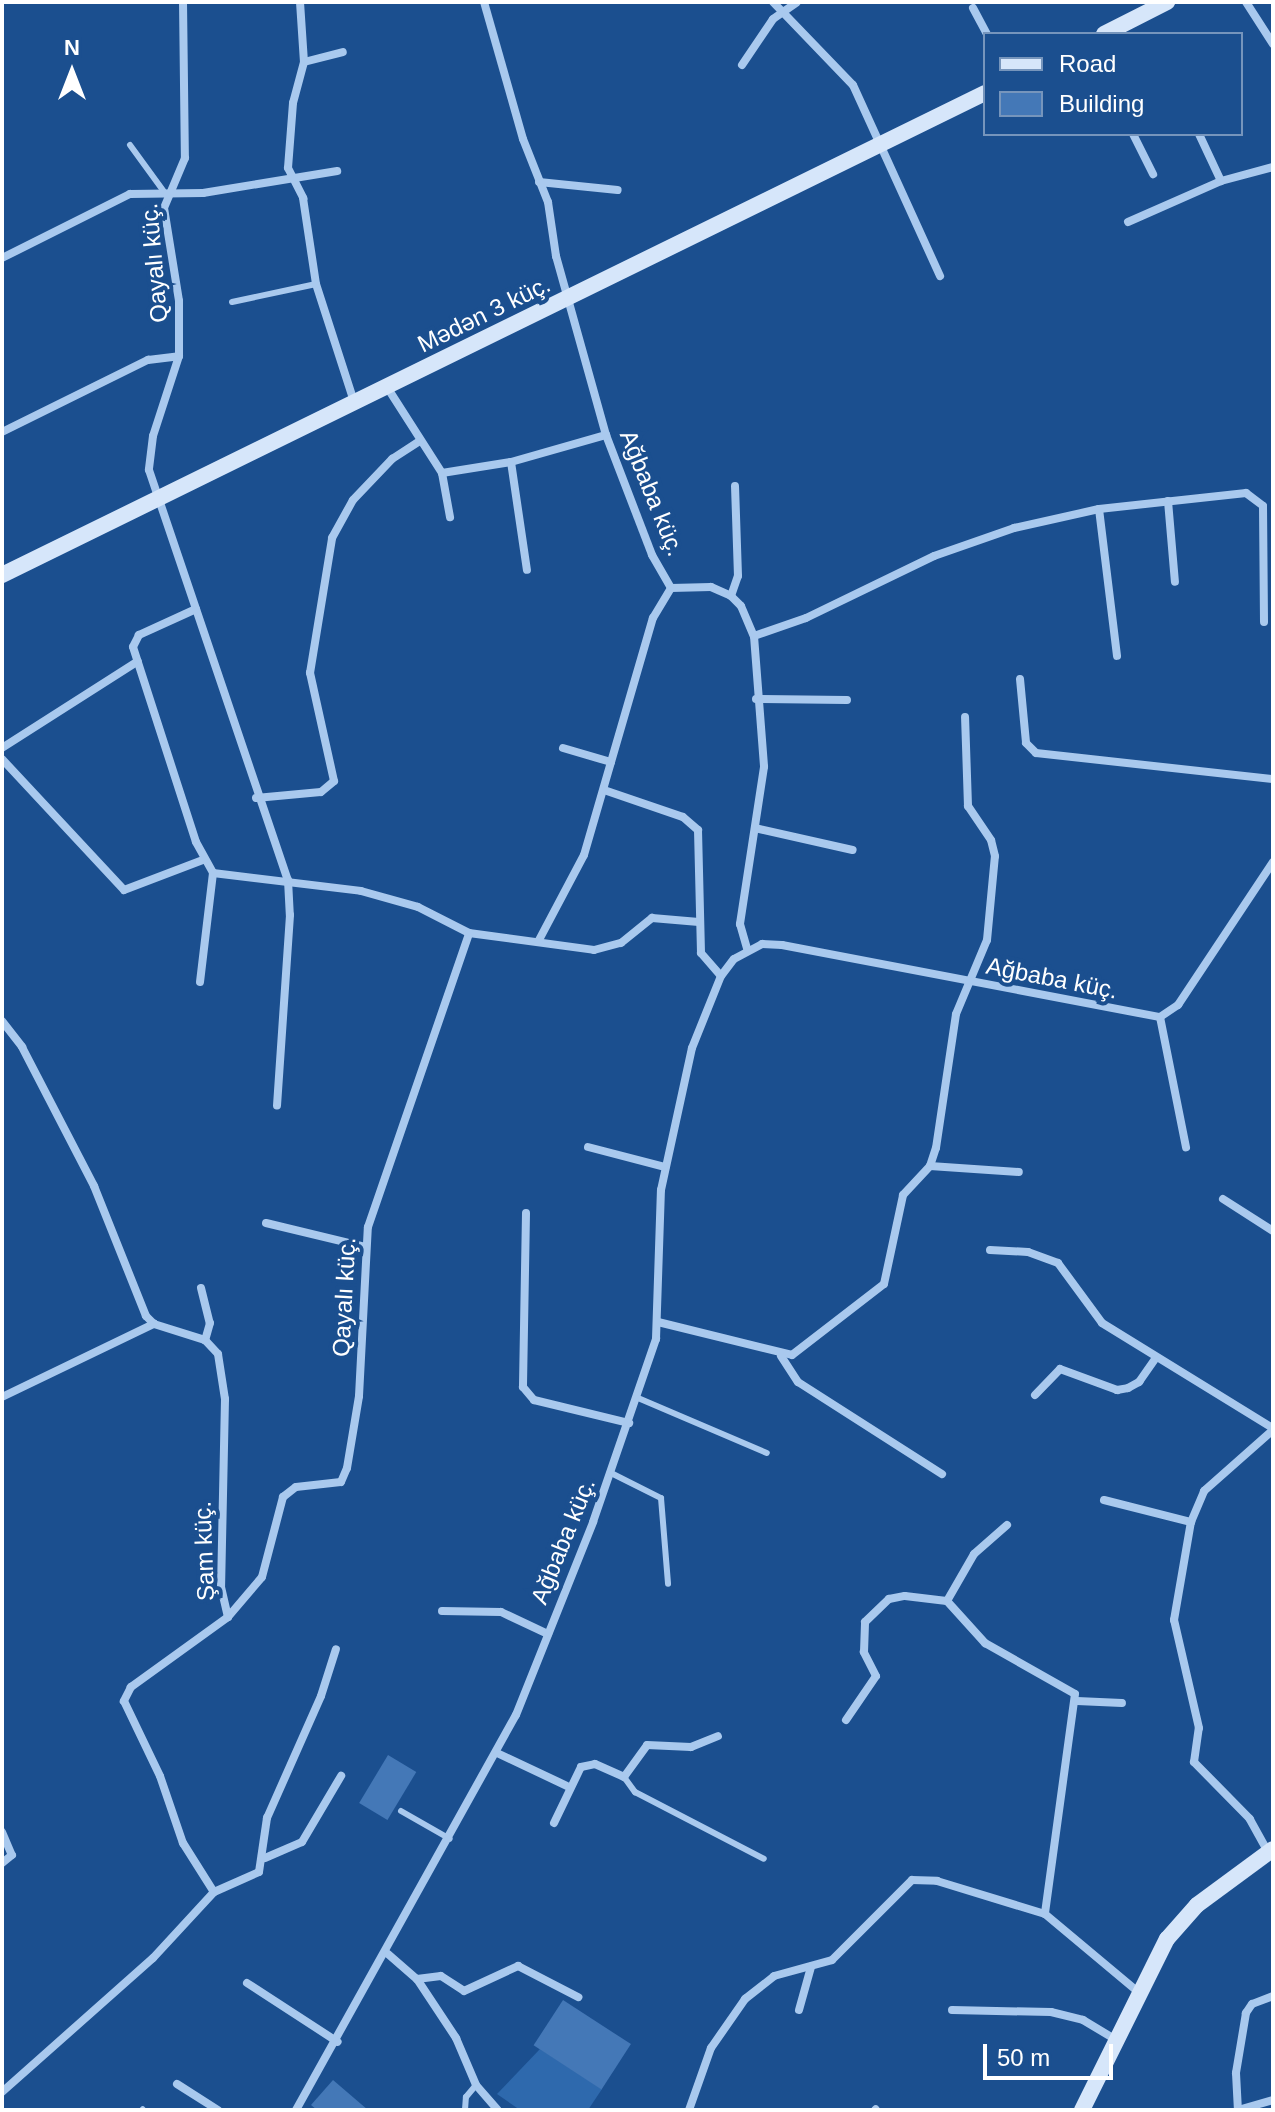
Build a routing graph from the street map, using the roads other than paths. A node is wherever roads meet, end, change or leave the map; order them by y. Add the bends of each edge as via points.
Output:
1 (183, 2) edge
2 (300, 2) edge
3 (484, 2) edge
4 (773, 2) edge
5 (797, 2) edge
6 (1167, 2) edge
7 (1246, 2) edge
8 (973, 8) dead end
9 (780, 14) junction
10 (986, 32) edge
11 (1108, 32) edge
12 (1273, 44) edge
13 (343, 52) dead end
14 (304, 62) junction
15 (742, 65) dead end
16 (983, 94) edge
17 (1134, 136) edge
18 (1200, 136) edge
19 (130, 145) dead end
20 (880, 146) junction
21 (1273, 167) edge
22 (337, 171) dead end
23 (1153, 174) dead end
24 (291, 179) junction
25 (1221, 181) junction
26 (539, 182) junction
27 (618, 190) dead end
28 (166, 194) junction
29 (1128, 222) dead end
30 (2, 258) edge
31 (940, 276) dead end
32 (316, 284) junction
33 (571, 298) junction
34 (232, 302) dead end
35 (179, 356) junction
36 (387, 387) junction
37 (354, 402) junction
38 (2, 432) edge
39 (606, 435) junction
40 (418, 442) junction
41 (511, 462) junction
42 (442, 473) junction
43 (735, 486) dead end
44 (157, 499) junction
45 (1168, 501) junction
46 (1099, 509) junction
47 (450, 517) dead end
48 (527, 570) dead end
49 (2, 575) edge
50 (1175, 582) dead end
51 (671, 588) junction
52 (731, 596) junction
53 (196, 609) junction
54 (1264, 622) dead end
55 (754, 636) junction
56 (1117, 656) dead end
57 (138, 661) junction
58 (1020, 679) dead end
59 (756, 699) junction
60 (847, 700) dead end
61 (965, 717) dead end
62 (2, 748) edge
63 (563, 748) dead end
64 (2, 759) edge
65 (611, 762) junction
66 (1273, 779) edge
67 (604, 790) junction
68 (256, 798) junction
69 (755, 828) junction
70 (853, 850) dead end
71 (203, 860) junction
72 (1273, 862) edge
73 (213, 873) junction
74 (288, 880) junction
75 (699, 922) junction
76 (469, 933) junction
77 (539, 940) junction
78 (747, 949) junction
79 (721, 976) junction
80 (200, 982) dead end
81 (968, 982) junction
82 (1160, 1017) junction
83 (2, 1021) edge
84 (277, 1106) dead end
85 (588, 1147) dead end
86 (1186, 1147) dead end
87 (930, 1166) junction
88 (665, 1167) junction
89 (1019, 1172) dead end
90 (1223, 1199) dead end
91 (526, 1213) dead end
92 (266, 1223) dead end
93 (1273, 1231) edge
94 (365, 1247) junction
95 (990, 1250) dead end
96 (201, 1288) dead end
97 (658, 1322) junction
98 (154, 1324) junction
99 (205, 1340) junction
100 (781, 1356) junction
101 (1155, 1359) junction
102 (1035, 1395) dead end
103 (2, 1397) edge
104 (638, 1398) junction
105 (629, 1423) junction
106 (1273, 1429) edge
107 (767, 1453) dead end
108 (611, 1473) junction
109 (942, 1474) dead end
110 (1104, 1500) dead end
111 (1191, 1522) junction
112 (1007, 1525) dead end
113 (668, 1584) dead end
114 (947, 1601) junction
115 (442, 1611) dead end
116 (228, 1617) junction
117 (548, 1634) junction
118 (336, 1649) dead end
119 (1077, 1701) junction
120 (1122, 1703) dead end
121 (846, 1720) dead end
122 (718, 1736) dead end
123 (497, 1753) junction
124 (341, 1776) dead end
125 (624, 1777) junction
126 (567, 1786) junction
127 (401, 1811) dead end
128 (554, 1823) dead end
129 (2, 1832) edge
130 (450, 1839) junction
131 (1271, 1851) edge
132 (265, 1858) junction
133 (764, 1859) dead end
134 (2, 1863) edge
135 (214, 1892) junction
136 (1045, 1914) junction
137 (388, 1954) junction
138 (811, 1967) junction
139 (417, 1979) junction
140 (247, 1983) dead end
141 (1137, 1991) junction
142 (1273, 1996) edge
143 (578, 1997) dead end
144 (799, 2010) dead end
145 (952, 2010) dead end
146 (1116, 2040) junction
147 (338, 2042) junction
148 (177, 2084) dead end
149 (476, 2085) junction
150 (2, 2092) edge
151 (1273, 2100) edge
152 (218, 2110) edge
153 (296, 2110) edge
154 (465, 2110) edge
155 (498, 2110) edge
156 (689, 2110) edge
157 (1082, 2110) edge
158 (1238, 2110) edge

1 - 28 street, Qayalı küç. via 185,158
2 - 14 street
3 - 26 street, Ağbaba küç.
4 - 9 street
5 - 9 street
6 - 11 main road
7 - 12 street
8 - 10 street
9 - 15 street
9 - 20 street via 840,68 865,105
13 - 14 street
14 - 24 street via 291,119
16 - 20 main road, Mədən 3 küç.
17 - 23 street
18 - 25 street
19 - 28 lane
20 - 31 street
20 - 33 main road, Mədən 3 küç.
21 - 25 street
22 - 24 street
24 - 28 street
24 - 32 street via 303,198
25 - 29 street
26 - 27 street
26 - 33 street, Ağbaba küç.
28 - 30 street via 143,192 109,201
28 - 35 street, Qayalı küç. via 179,301
32 - 34 lane
32 - 37 street
33 - 36 main road, Mədən 3 küç.
33 - 39 street, Ağbaba küç.
35 - 38 street via 148,360
35 - 44 street, Qayalı küç. via 149,454
36 - 37 main road, Mədən 3 küç.
36 - 40 street
37 - 44 main road, Mədən 3 küç.
39 - 41 street
39 - 51 street, Ağbaba küç. via 652,555
40 - 42 street
40 - 68 street via 392,459 353,500 332,538 310,673 334,781 321,792
41 - 42 street
41 - 48 street
42 - 47 street
43 - 52 street via 738,576
44 - 49 main road, Mədən 3 küç.
44 - 53 street, Qayalı küç.
45 - 46 street
45 - 50 street
45 - 54 street via 1256,496 1265,526
46 - 55 street via 1024,525 934,556 806,618
46 - 56 street
51 - 52 street, Ağbaba küç. via 711,587
51 - 65 street via 653,618
52 - 55 street
53 - 57 street via 134,640
53 - 68 street, Qayalı küç.
55 - 59 street
57 - 62 street
57 - 71 street
58 - 66 street via 1026,743 1036,753
59 - 60 street
59 - 69 street via 764,767
61 - 81 street via 968,806 991,840 995,856 987,940
63 - 65 street
64 - 71 street via 124,890
65 - 67 street
67 - 75 street via 693,822 703,849
67 - 77 street via 573,882
68 - 74 street, Qayalı küç.
69 - 70 street
69 - 78 street via 740,924
71 - 73 street
72 - 82 street via 1178,1005
73 - 74 street
73 - 80 street
74 - 76 street via 387,897
74 - 84 street, Qayalı küç.
75 - 77 street via 652,918 621,943 594,950
75 - 79 street via 701,953
76 - 77 street
76 - 94 street, Qayalı küç.
78 - 79 street, Ağbaba küç.
78 - 81 street, Ağbaba küç. via 782,945
79 - 88 street, Ağbaba küç. via 692,1048
81 - 82 street, Ağbaba küç.
81 - 87 street via 956,1014
82 - 86 street
83 - 98 street via 56,1109
85 - 88 street
87 - 89 street
87 - 100 street via 903,1195 884,1284 806,1348
88 - 97 street, Ağbaba küç. via 658,1215
90 - 93 street
91 - 105 street via 523,1387 534,1400
92 - 94 street
94 - 116 street, Qayalı küç. via 359,1396 347,1468 341,1482 296,1487 283,1497 262,1577
95 - 101 street via 1028,1252 1058,1263 1102,1323
96 - 99 street via 209,1313
97 - 100 street via 717,1333
97 - 104 street, Ağbaba küç.
98 - 99 street
98 - 103 street
99 - 116 street, Şam küç. via 218,1354 223,1372 221,1587
100 - 109 street via 798,1382
101 - 102 street via 1128,1388 1117,1390 1060,1369
101 - 106 street
104 - 105 street, Ağbaba küç.
104 - 107 lane
105 - 108 street, Ağbaba küç.
106 - 111 street via 1213,1480
108 - 113 lane via 661,1498
108 - 117 street, Ağbaba küç.
110 - 111 street
111 - 131 street via 1174,1620 1199,1728 1194,1762 1250,1819
112 - 114 street via 974,1554
114 - 119 street via 985,1643 1069,1690
114 - 121 street via 905,1596 871,1610 863,1638 876,1676
115 - 117 street via 501,1612
116 - 135 street, Şam küç. via 131,1687 124,1701 160,1776 183,1843
117 - 123 street, Ağbaba küç.
118 - 132 street via 267,1818
119 - 120 street
119 - 136 street
122 - 125 street via 691,1747 647,1745
123 - 126 street
123 - 130 street, Ağbaba küç.
124 - 132 street via 302,1842
125 - 126 street via 587,1764
125 - 133 lane via 635,1792
126 - 128 street
127 - 130 lane
129 - 134 street via 12,1855
130 - 137 street, Ağbaba küç.
131 - 141 main road via 1197,1905 1167,1939
132 - 135 street via 248,1880
135 - 150 street via 153,1958
136 - 138 street via 937,1881 912,1880 843,1952
136 - 141 street
137 - 139 street
137 - 147 street, Ağbaba küç.
138 - 144 street
138 - 156 street via 774,1976 745,1999 711,2048
139 - 143 street via 441,1976 464,1991 518,1966
139 - 149 street via 456,2038
140 - 147 street
141 - 146 main road
142 - 158 street via 1252,2004 1246,2013 1236,2073
145 - 146 street via 1051,2012 1083,2020
146 - 157 main road
147 - 153 street, Ağbaba küç.
148 - 152 street
149 - 154 lane via 466,2097
149 - 155 street
151 - 158 street

